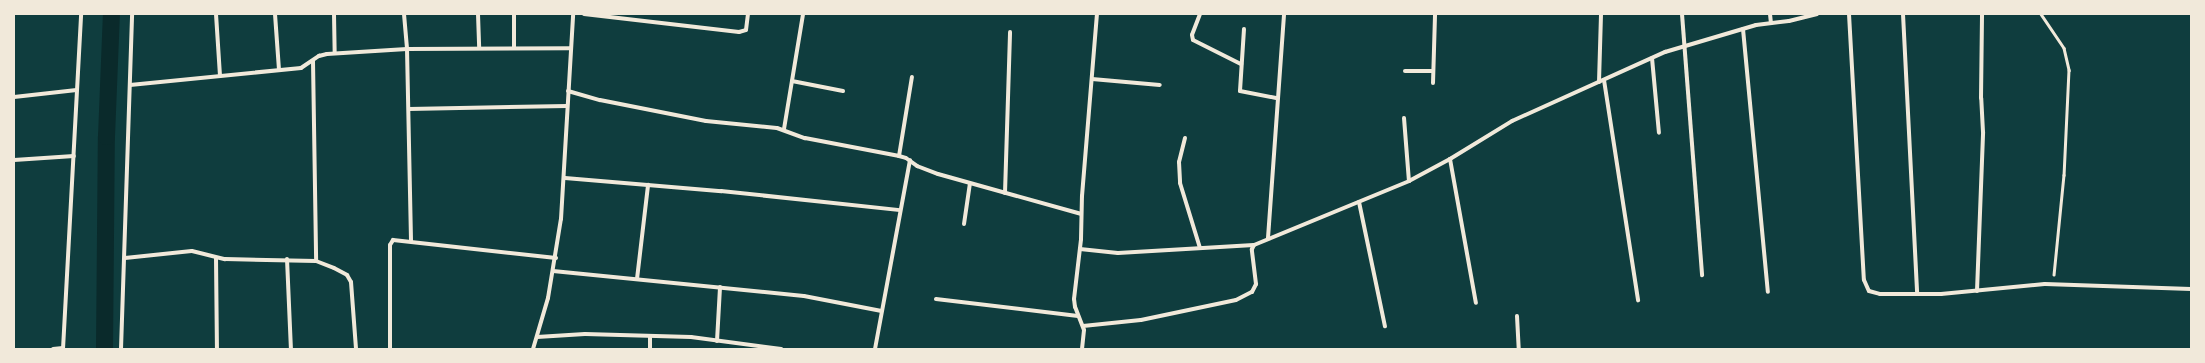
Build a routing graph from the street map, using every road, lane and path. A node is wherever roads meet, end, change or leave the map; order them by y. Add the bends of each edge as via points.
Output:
1 (81, 14) edge
2 (132, 14) edge
3 (216, 14) edge
4 (275, 14) edge
5 (334, 14) edge
6 (404, 14) edge
7 (478, 14) edge
8 (514, 14) edge
9 (573, 14) edge
10 (584, 14) edge
11 (748, 14) edge
12 (803, 14) edge
13 (1097, 14) edge
14 (1200, 14) edge
15 (1435, 14) edge
16 (1601, 14) edge
17 (1682, 14) edge
18 (1770, 14) edge
19 (1817, 14) edge
20 (1849, 14) edge
21 (1903, 14) edge
22 (1982, 14) edge
23 (2041, 14) edge
24 (1284, 15) dead end
25 (1771, 23) junction
26 (1244, 29) dead end
27 (1743, 29) junction
28 (1010, 32) dead end
29 (1683, 45) junction
30 (407, 48) junction
31 (479, 48) junction
32 (514, 48) junction
33 (571, 48) junction
34 (336, 53) junction
35 (1652, 58) junction
36 (312, 61) junction
37 (1241, 64) junction
38 (279, 70) junction
39 (1405, 71) dead end
40 (1433, 71) junction
41 (220, 76) junction
42 (912, 76) dead end
43 (1092, 79) junction
44 (1604, 80) junction
45 (792, 81) junction
46 (1599, 82) junction
47 (1433, 83) dead end
48 (130, 85) junction
49 (1160, 85) dead end
50 (78, 90) junction
51 (568, 91) junction
52 (843, 91) dead end
53 (14, 97) edge
54 (1277, 98) junction
55 (567, 106) junction
56 (408, 109) junction
57 (1404, 118) dead end
58 (784, 129) junction
59 (1659, 133) dead end
60 (1185, 138) dead end
61 (74, 156) junction
62 (899, 156) junction
63 (1450, 159) junction
64 (14, 160) edge
65 (910, 160) junction
66 (565, 178) junction
67 (1409, 181) junction
68 (970, 183) junction
69 (648, 185) junction
70 (1005, 193) junction
71 (1359, 202) junction
72 (900, 210) junction
73 (1081, 214) junction
74 (964, 224) dead end
75 (1268, 238) junction
76 (411, 240) junction
77 (1254, 245) junction
78 (1200, 248) junction
79 (1080, 249) junction
80 (125, 258) junction
81 (216, 258) junction
82 (556, 258) junction
83 (287, 259) junction
84 (316, 261) junction
85 (553, 271) junction
86 (1702, 275) dead end
87 (638, 279) junction
88 (2053, 284) junction
89 (720, 287) junction
90 (2191, 289) edge
91 (1977, 291) junction
92 (1768, 292) dead end
93 (1918, 294) junction
94 (936, 299) dead end
95 (1638, 300) dead end
96 (1476, 303) dead end
97 (882, 311) junction
98 (1078, 316) junction
99 (1517, 316) dead end
100 (1083, 326) junction
101 (1385, 326) dead end
102 (650, 336) junction
103 (537, 337) junction
104 (717, 341) junction
105 (53, 349) edge
106 (63, 349) edge
107 (121, 349) edge
108 (217, 349) edge
109 (291, 349) edge
110 (356, 349) edge
111 (390, 349) edge
112 (533, 349) edge
113 (650, 349) edge
114 (781, 349) edge
115 (875, 349) edge
116 (1082, 349) edge
117 (1519, 349) edge

1 - 50 street
2 - 48 street
3 - 41 street
4 - 38 street
5 - 34 street
6 - 30 street
7 - 31 street
8 - 32 street
9 - 33 street
10 - 11 street via 739,32 746,30
12 - 45 street
13 - 43 street
14 - 37 street via 1192,35 1193,40
15 - 40 street
16 - 46 street
17 - 29 street
18 - 25 street
19 - 25 street
20 - 93 street via 1864,280 1873,294
21 - 93 street
22 - 91 street via 1983,132
23 - 88 path via 2064,48 2069,70 2064,174
24 - 54 street
25 - 27 street
26 - 37 street
27 - 29 street
27 - 92 street
28 - 70 street
29 - 35 street
29 - 86 street
30 - 31 street
30 - 34 street
30 - 56 street
31 - 32 street
32 - 33 street
33 - 51 street
34 - 36 street via 323,54
35 - 44 street
35 - 59 street
36 - 38 street via 301,68
36 - 84 street
37 - 54 street via 1240,91
38 - 41 street
39 - 40 street
40 - 47 street
41 - 48 street
42 - 62 street
43 - 49 street
43 - 73 street
44 - 46 street
44 - 95 street
45 - 52 street
45 - 58 street
46 - 63 street via 1512,121
48 - 80 street
50 - 53 street
50 - 61 street
51 - 55 street
51 - 58 street via 699,120
54 - 75 street
55 - 56 street
55 - 66 street
56 - 76 street
57 - 67 street
58 - 62 street via 805,138
60 - 78 street via 1179,162 1180,183
61 - 64 street
61 - 106 street
62 - 65 street
63 - 67 street
63 - 96 street
65 - 68 street via 922,168
65 - 72 street
66 - 69 street
66 - 82 street
67 - 71 street
68 - 70 street
68 - 74 street
69 - 72 street
69 - 87 street
70 - 73 street
71 - 75 street
71 - 101 street
72 - 97 street
73 - 79 street
75 - 77 street
76 - 82 street
76 - 111 street via 391,242
77 - 78 street
77 - 100 street via 1252,249 1256,284 1252,292 1236,300 1141,320
78 - 79 street via 1118,253
79 - 98 street via 1074,299
80 - 81 street via 185,250
80 - 107 street
81 - 83 street
81 - 108 street
82 - 85 street
83 - 84 street
83 - 109 street
84 - 110 street via 344,272 350,278
85 - 87 street
85 - 103 street
87 - 89 street
88 - 90 street
88 - 91 street via 2028,284
89 - 97 street via 804,296
89 - 104 street
91 - 93 street
94 - 98 street
97 - 115 street
98 - 100 street
99 - 117 street
100 - 116 street via 1085,334
102 - 103 street via 585,334
102 - 104 street
102 - 113 street
103 - 112 street
104 - 114 street
105 - 106 street

